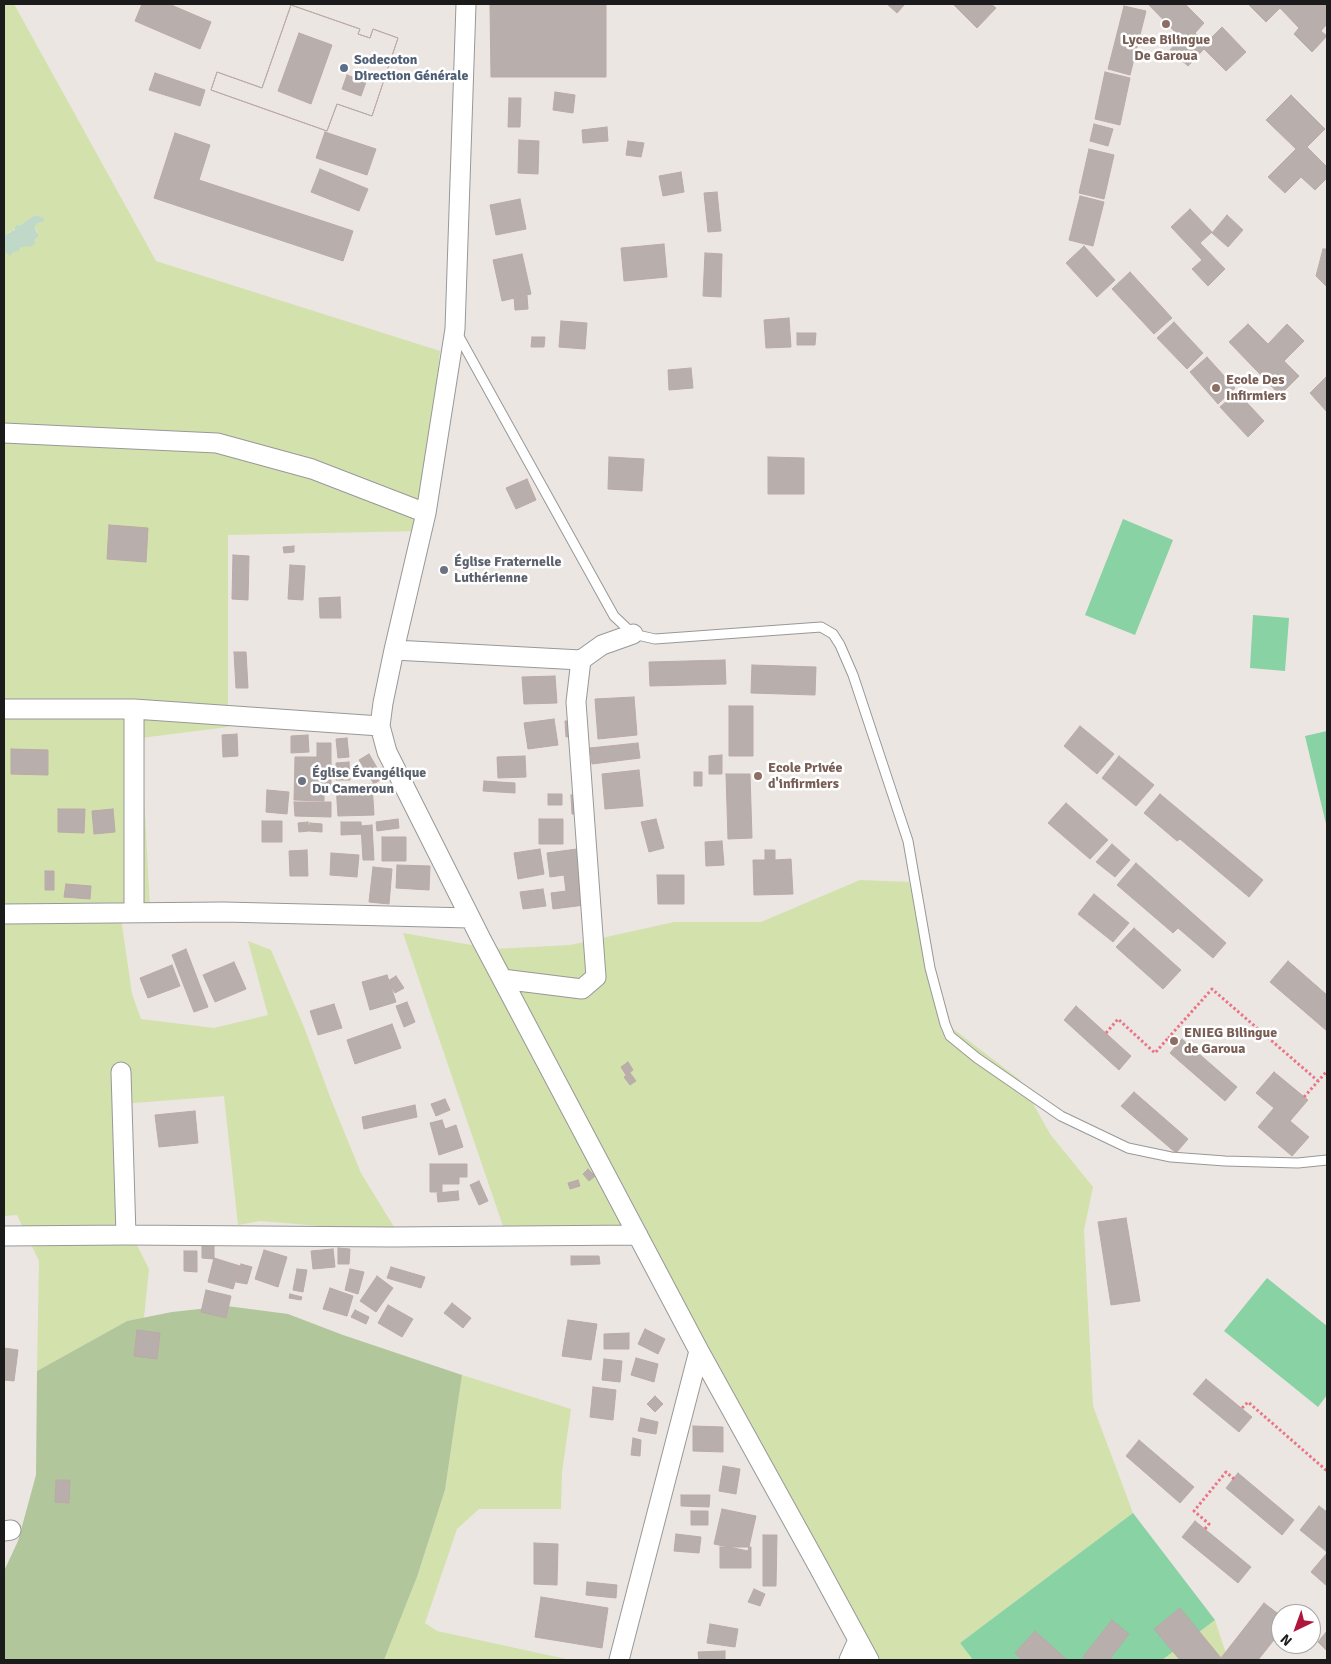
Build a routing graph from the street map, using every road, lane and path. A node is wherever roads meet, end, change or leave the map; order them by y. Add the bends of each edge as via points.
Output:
1 (466, 4) edge
2 (455, 329) junction
3 (4, 433) edge
4 (426, 513) junction
5 (633, 634) junction
6 (394, 650) junction
7 (580, 660) junction
8 (4, 709) edge
9 (134, 709) junction
10 (380, 726) junction
11 (134, 913) junction
12 (4, 914) edge
13 (470, 918) junction
14 (502, 980) junction
15 (1106, 1033) dead end
16 (1169, 1037) junction
17 (1178, 1045) dead end
18 (1327, 1071) edge
19 (121, 1072) dead end
20 (1318, 1082) junction
21 (1304, 1097) dead end
22 (1327, 1160) edge
23 (126, 1235) junction
24 (638, 1235) junction
25 (4, 1236) edge
26 (699, 1351) junction
27 (1242, 1408) dead end
28 (1327, 1471) edge
29 (1234, 1479) dead end
30 (1205, 1529) dead end
31 (858, 1640) junction
32 (619, 1660) edge
33 (849, 1660) edge
34 (869, 1660) edge

1 - 2 street
2 - 4 street
2 - 5 lane via 614,616
3 - 4 street via 217,443 312,469
4 - 6 street
5 - 7 street via 602,645
5 - 22 lane via 655,639 821,627 833,634 853,676 908,841 933,978 945,1024 959,1045 1061,1116 1128,1148 1171,1157 1225,1161 1298,1163
6 - 7 street
6 - 10 street
7 - 14 street via 576,702 596,977 582,989
8 - 9 street
9 - 10 street
9 - 11 street
10 - 13 street via 387,752
11 - 12 street
11 - 13 street
13 - 14 street
14 - 24 street
15 - 16 path via 1118,1019 1155,1053
16 - 17 path
16 - 20 path via 1212,989
18 - 20 path
19 - 23 street
20 - 21 path
23 - 24 street
23 - 25 street
24 - 26 street
26 - 31 street
26 - 32 street
27 - 28 path via 1248,1402
29 - 30 path via 1226,1472 1194,1511 1209,1524
31 - 33 street
31 - 34 street

